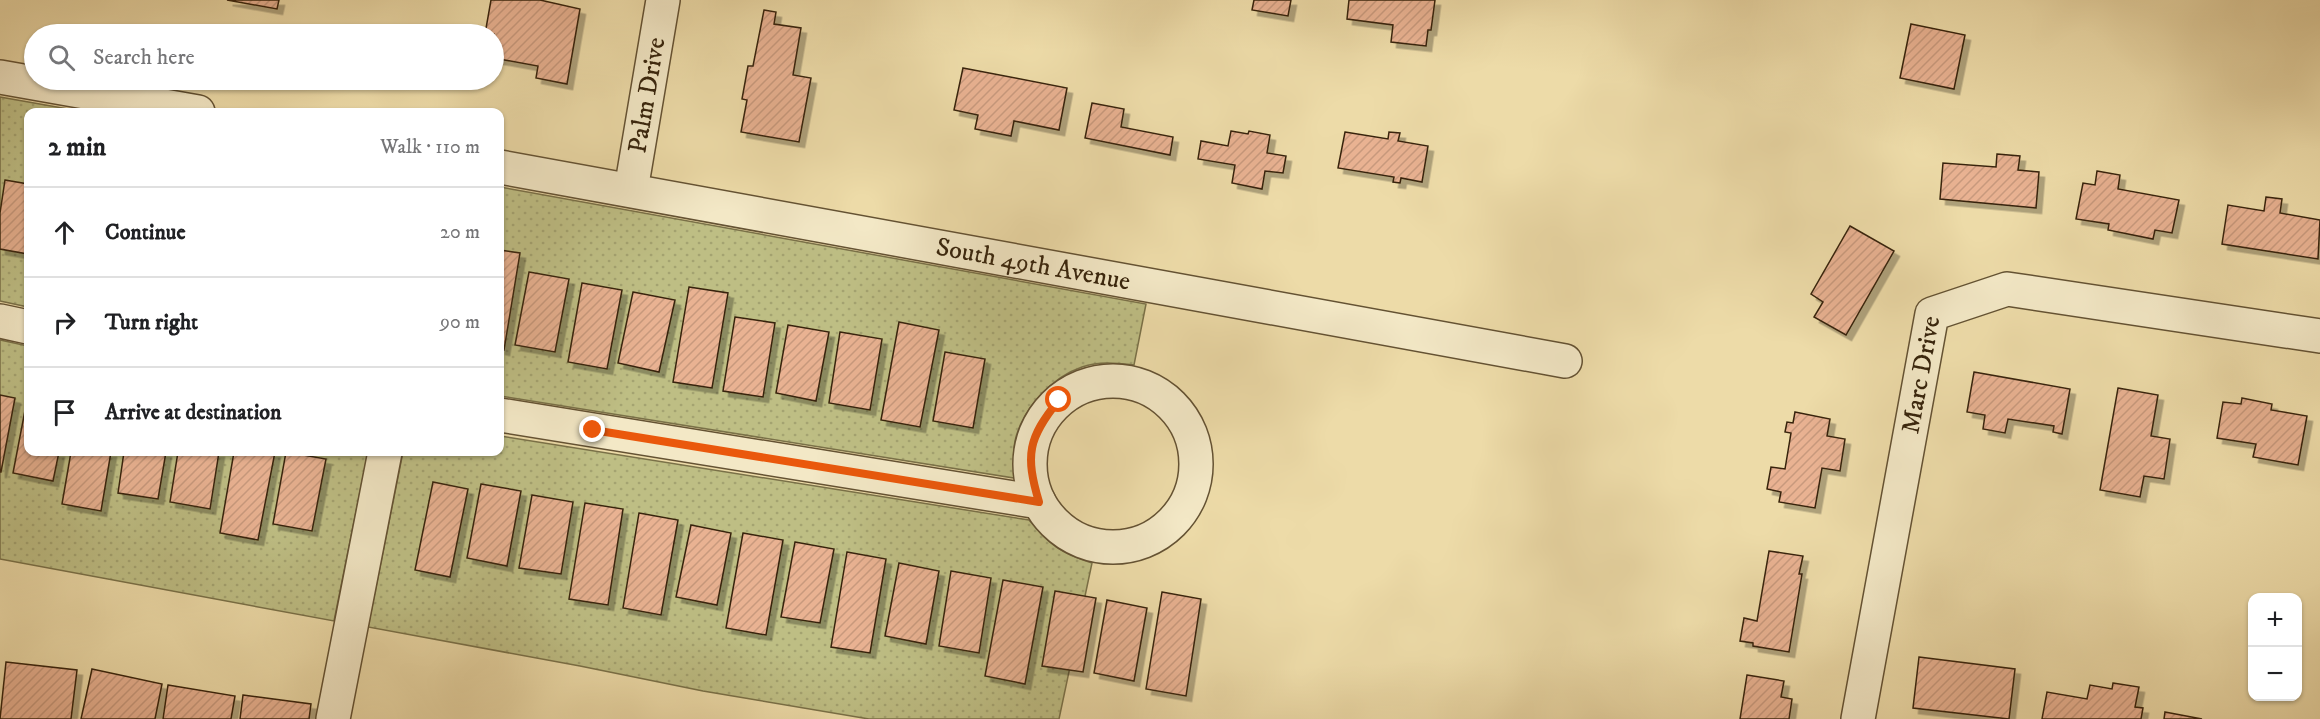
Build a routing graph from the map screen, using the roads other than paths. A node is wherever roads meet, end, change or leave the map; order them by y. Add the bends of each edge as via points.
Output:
1 (663, 0) edge
2 (0, 77) edge
3 (24, 81) edge
4 (74, 90) edge
5 (175, 108) edge
6 (504, 168) edge
7 (631, 190) junction
8 (0, 321) edge
9 (24, 326) edge
10 (2320, 336) edge
11 (1565, 361) dead end
12 (504, 416) edge
13 (384, 456) edge
14 (1039, 502) junction
15 (334, 715) edge
16 (1858, 719) edge

1 - 7 street, Palm Drive
2 - 3 street
4 - 5 street
6 - 7 street, South 49th Avenue
7 - 11 street, South 49th Avenue
8 - 9 street
10 - 16 street, Marc Drive via 2007,289 1932,314
12 - 14 street
13 - 15 street
14 - 14 street via 1055,524 1077,539 1103,547 1131,546 1156,536 1177,519 1191,496 1197,470 1194,443 1182,418 1163,397 1138,385 1111,381 1083,387 1059,400 1041,422 1032,447 1030,475

